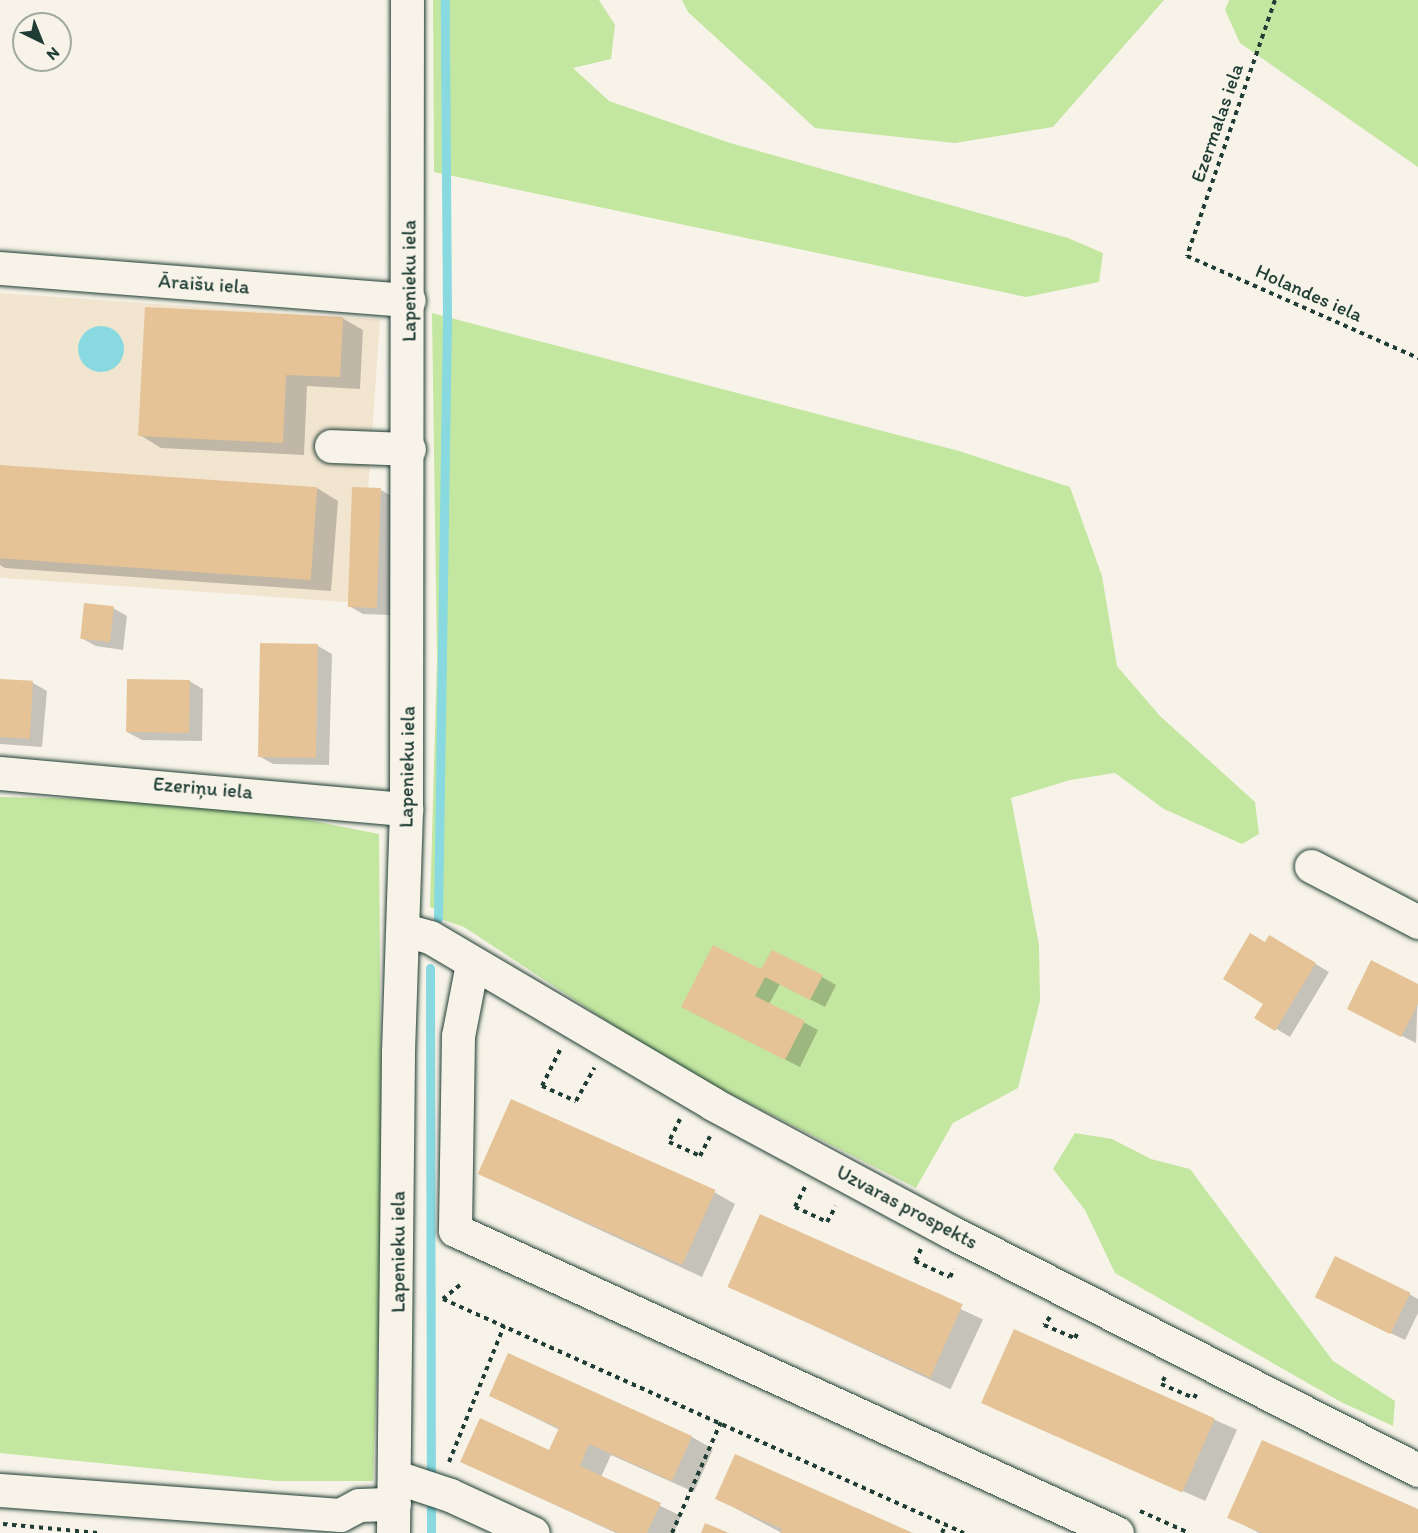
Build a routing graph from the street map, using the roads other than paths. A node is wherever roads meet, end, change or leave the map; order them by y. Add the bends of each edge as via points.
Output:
1 (407, 0) edge
2 (0, 268) edge
3 (409, 300) junction
4 (332, 446) dead end
5 (409, 449) junction
6 (0, 773) edge
7 (406, 809) junction
8 (1311, 866) dead end
9 (1418, 922) edge
10 (405, 930) junction
11 (472, 964) junction
12 (1418, 1470) edge
13 (0, 1490) edge
14 (395, 1505) edge
15 (1126, 1521) edge
16 (339, 1524) edge
17 (533, 1533) edge

1 - 3 street, Lapenieku iela
2 - 3 street, Āraišu iela
3 - 5 street, Lapenieku iela
4 - 5 street
5 - 7 street, Lapenieku iela
6 - 7 street, Ezeriņu iela
7 - 10 street, Lapenieku iela
8 - 9 street
10 - 11 street, Uzvaras prospekts via 430,937
10 - 14 street, Lapenieku iela via 398,1052
11 - 12 street, Uzvaras prospekts via 713,1104 850,1178
11 - 15 street via 458,1036 455,1230
13 - 16 street
14 - 16 street via 359,1505
14 - 17 street via 450,1496

